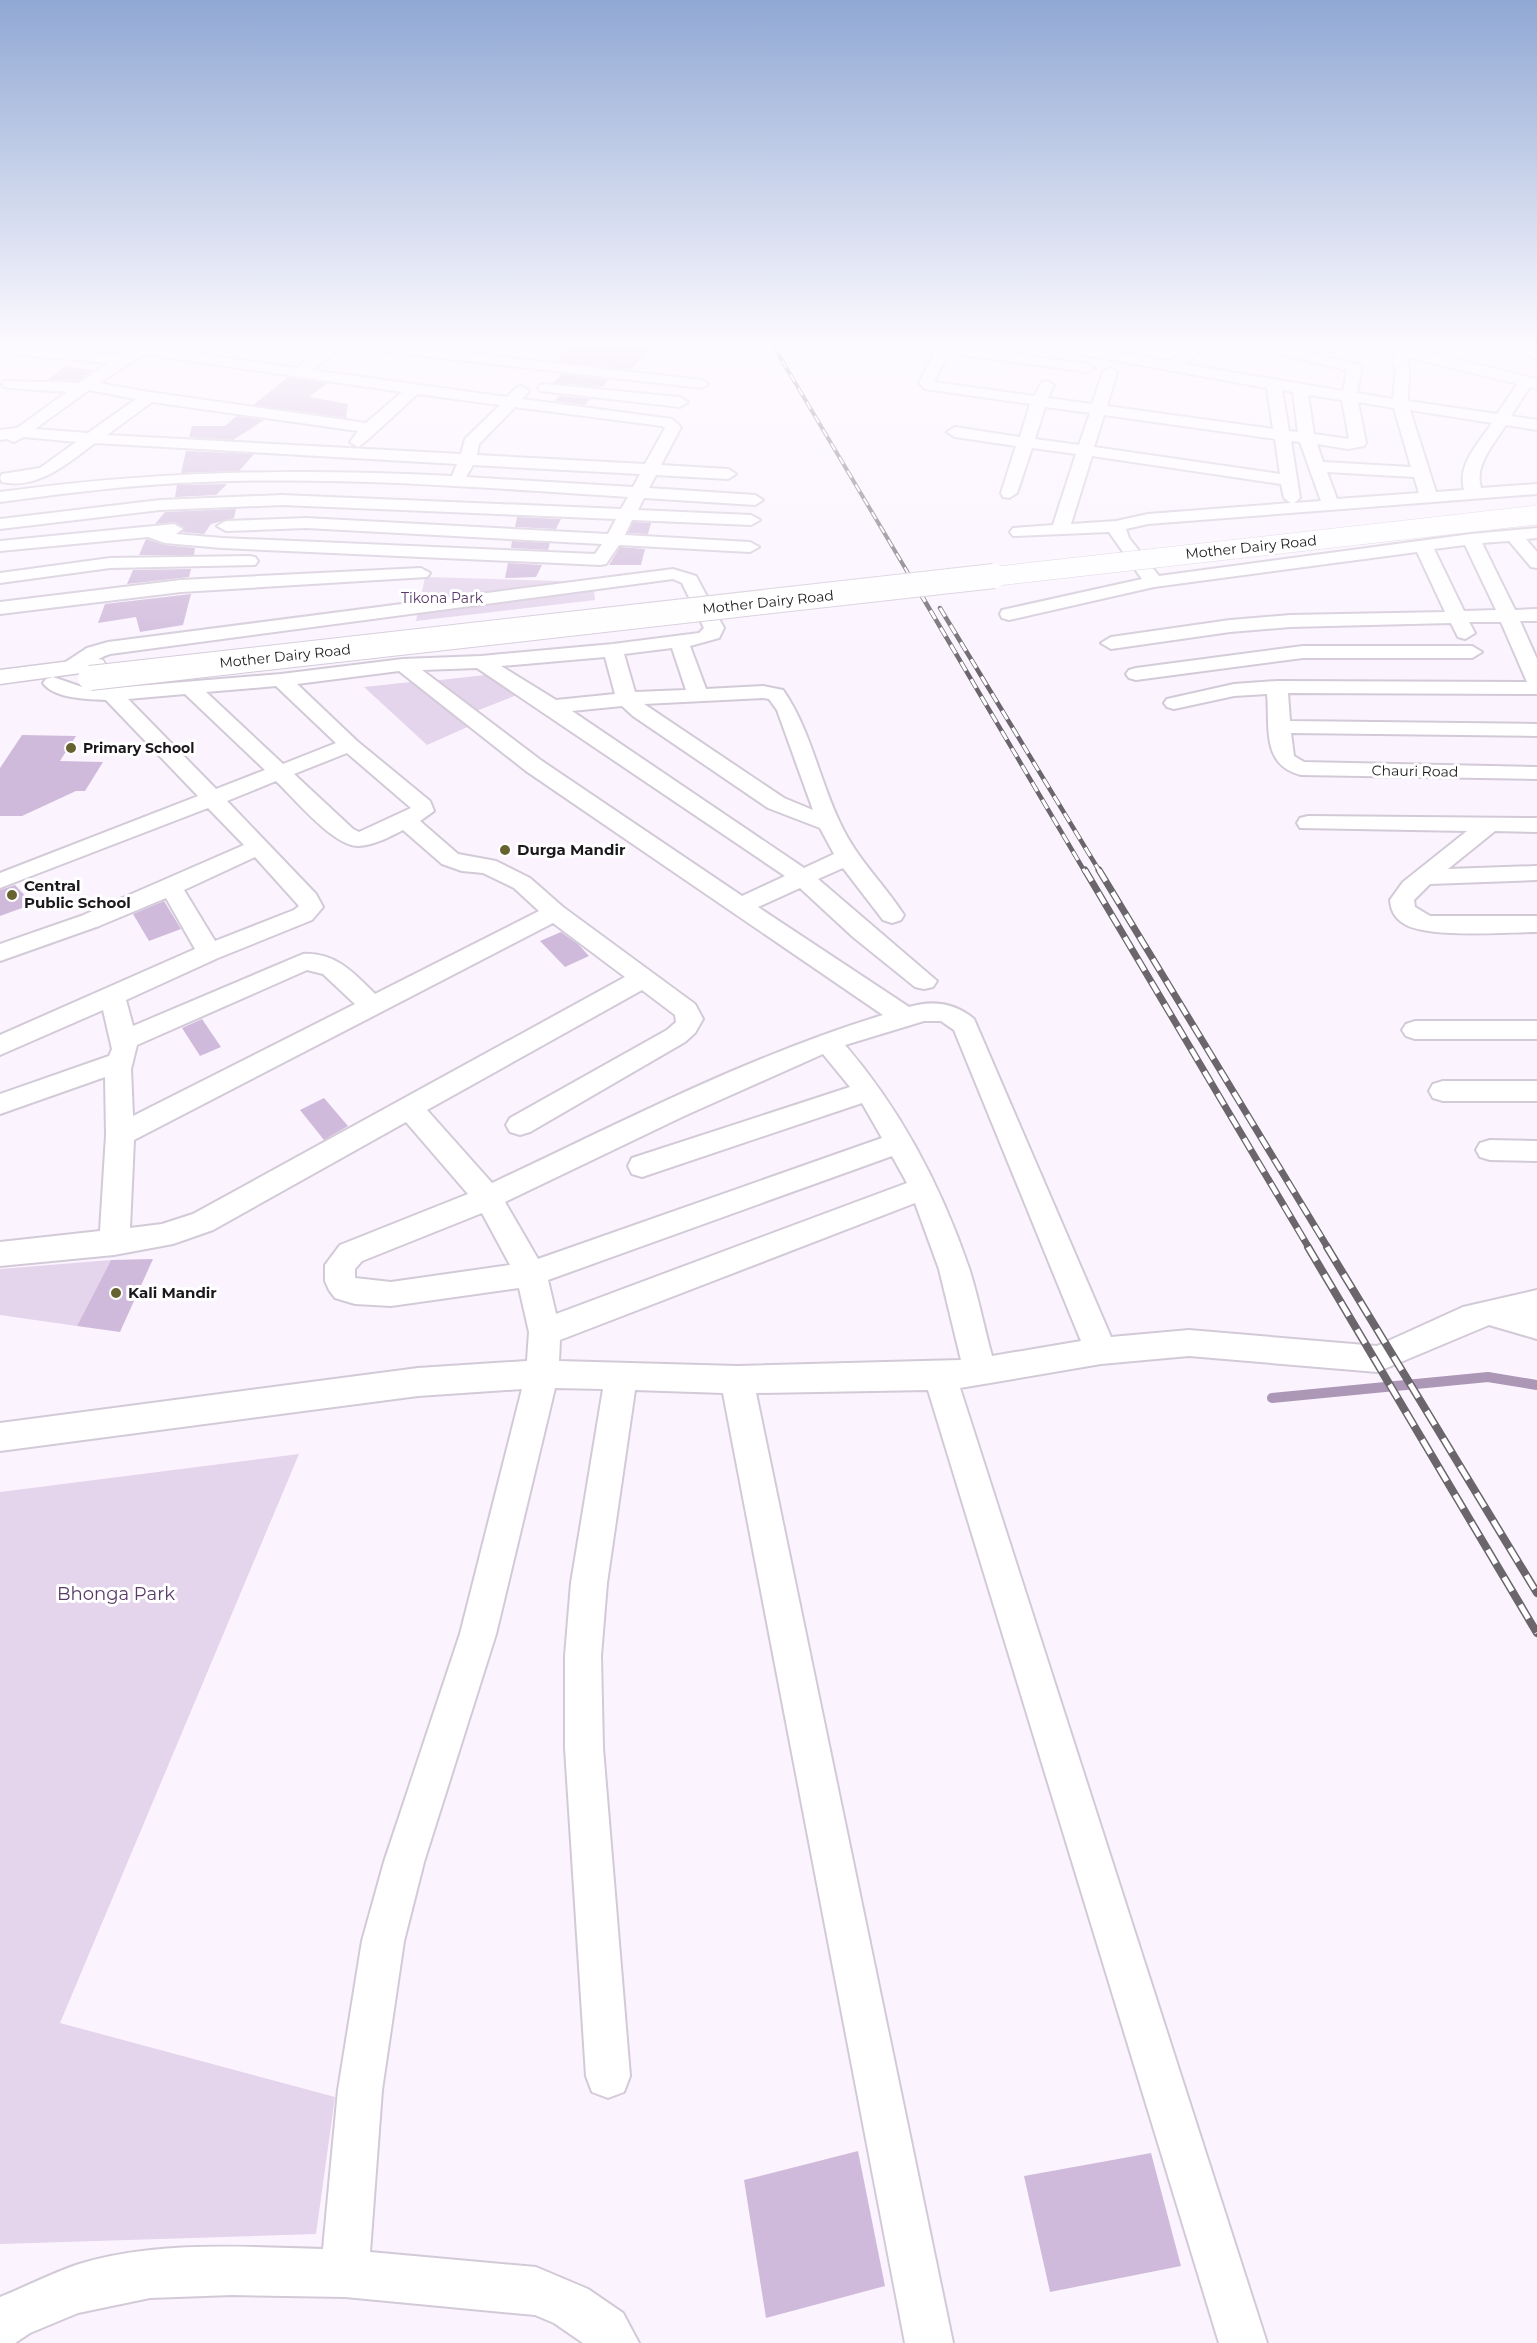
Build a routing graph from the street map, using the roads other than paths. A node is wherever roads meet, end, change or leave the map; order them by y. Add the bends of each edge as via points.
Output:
1 (65, 456) edge
2 (347, 456) edge
3 (423, 456) edge
4 (658, 456) edge
5 (1020, 456) edge
6 (1084, 456) edge
7 (1124, 456) edge
8 (1286, 456) edge
9 (1313, 456) edge
10 (1418, 456) edge
11 (1478, 456) edge
12 (468, 459) junction
13 (1316, 466) junction
14 (651, 470) junction
15 (1423, 473) junction
16 (39, 474) junction
17 (728, 474) dead end
18 (230, 476) junction
19 (333, 478) junction
20 (0, 479) edge
21 (176, 479) junction
22 (1290, 480) junction
23 (122, 482) junction
24 (455, 482) junction
25 (103, 483) junction
26 (1537, 489) edge
27 (1009, 492) dead end
28 (638, 493) junction
29 (1474, 494) junction
30 (1537, 496) edge
31 (0, 497) edge
32 (1430, 497) junction
33 (225, 500) junction
34 (755, 500) dead end
35 (319, 501) junction
36 (171, 504) junction
37 (361, 504) junction
38 (1537, 504) edge
39 (444, 506) junction
40 (1330, 506) junction
41 (113, 509) junction
42 (1293, 509) junction
43 (625, 515) junction
44 (1537, 515) edge
45 (751, 520) dead end
46 (306, 523) junction
47 (0, 524) edge
48 (348, 525) junction
49 (1123, 525) junction
50 (1061, 528) junction
51 (434, 529) junction
52 (161, 530) junction
53 (1019, 532) dead end
54 (1537, 533) edge
55 (106, 534) junction
56 (1513, 535) junction
57 (613, 539) junction
58 (1471, 539) junction
59 (0, 546) edge
60 (294, 546) junction
61 (1423, 546) junction
62 (335, 547) junction
63 (750, 547) dead end
64 (423, 553) junction
65 (1534, 554) edge
66 (273, 561) dead end
67 (421, 573) junction
68 (0, 578) edge
69 (1154, 582) junction
70 (0, 608) edge
71 (413, 609) junction
72 (1009, 614) dead end
73 (1508, 615) junction
74 (1537, 615) edge
75 (1458, 617) junction
76 (679, 641) junction
77 (1111, 644) dead end
78 (613, 650) junction
79 (1530, 651) edge
80 (1472, 652) junction
81 (481, 662) junction
82 (403, 665) junction
83 (93, 672) junction
84 (1136, 674) dead end
85 (59, 676) junction
86 (0, 677) edge
87 (280, 681) junction
88 (1537, 682) edge
89 (1277, 687) junction
90 (1486, 687) junction
91 (190, 688) junction
92 (1537, 688) edge
93 (0, 690) edge
94 (111, 694) junction
95 (698, 696) junction
96 (627, 699) junction
97 (1174, 703) dead end
98 (552, 707) junction
99 (1280, 728) junction
100 (1537, 730) edge
101 (350, 745) junction
102 (1537, 772) edge
103 (278, 773) junction
104 (212, 798) junction
105 (406, 821) junction
106 (1308, 823) dead end
107 (829, 824) junction
108 (1489, 825) junction
109 (1537, 825) edge
110 (258, 847) junction
111 (847, 857) junction
112 (1537, 873) edge
113 (801, 876) junction
114 (1423, 877) junction
115 (0, 882) edge
116 (171, 887) junction
117 (742, 905) junction
118 (555, 912) junction
119 (892, 915) dead end
120 (1537, 924) edge
121 (209, 952) junction
122 (0, 953) edge
123 (645, 977) junction
124 (924, 981) dead end
125 (112, 995) junction
126 (372, 1006) junction
127 (906, 1017) junction
128 (1415, 1030) dead end
129 (1537, 1030) edge
130 (828, 1041) junction
131 (0, 1046) edge
132 (122, 1051) junction
133 (869, 1091) junction
134 (1443, 1091) dead end
135 (1537, 1091) edge
136 (0, 1104) edge
137 (409, 1108) junction
138 (520, 1125) dead end
139 (120, 1135) junction
140 (898, 1143) junction
141 (1490, 1150) dead end
142 (1537, 1151) edge
143 (642, 1166) dead end
144 (924, 1188) junction
145 (488, 1198) junction
146 (114, 1243) junction
147 (0, 1254) edge
148 (531, 1274) junction
149 (1537, 1303) edge
150 (1487, 1312) junction
151 (1537, 1326) edge
152 (545, 1332) junction
153 (1101, 1352) junction
154 (980, 1372) junction
155 (542, 1374) junction
156 (621, 1376) junction
157 (940, 1376) junction
158 (737, 1380) junction
159 (0, 1437) edge
160 (608, 2076) dead end
161 (345, 2273) junction
162 (0, 2325) edge
163 (615, 2343) edge
164 (928, 2343) edge
165 (1243, 2343) edge

1 - 16 street
2 - 19 street
3 - 12 street
4 - 14 street
5 - 27 street
6 - 50 street
7 - 22 street
8 - 22 street
9 - 13 street
10 - 15 street
11 - 29 street via 1470,480
12 - 14 street
12 - 24 street
13 - 15 street
13 - 40 street
14 - 17 street
14 - 28 street
15 - 32 street
16 - 20 street
16 - 25 street
18 - 19 street
18 - 21 street
18 - 33 street
19 - 24 street
19 - 35 street
21 - 23 street
21 - 36 street
22 - 42 street
23 - 25 street
23 - 41 street
24 - 28 street
24 - 39 street
25 - 31 street
26 - 29 street
28 - 34 street
28 - 43 street
29 - 32 street
30 - 49 street via 1154,530
32 - 40 street
33 - 35 street
33 - 36 street
35 - 37 street
35 - 46 street
36 - 41 street
36 - 52 street
37 - 39 street
37 - 48 street
38 - 83 main road, Mother Dairy Road
39 - 43 street
39 - 51 street
40 - 42 street
41 - 47 street
41 - 55 street
42 - 49 street via 1148,519
43 - 45 street
43 - 57 street
44 - 83 main road, Mother Dairy Road, bridge
46 - 48 street
46 - 52 street
46 - 60 street
48 - 51 street
48 - 62 street
49 - 50 street
49 - 69 street via 1121,538
50 - 53 street
51 - 57 street
51 - 64 street
52 - 55 street
52 - 60 street via 159,537 165,538
54 - 56 street
55 - 59 street
56 - 58 street
56 - 65 street
57 - 63 street
57 - 64 street via 603,558 595,560
58 - 61 street
58 - 73 street
60 - 62 street
61 - 69 street
61 - 75 street
62 - 64 street
64 - 67 street
66 - 68 street via 110,563
67 - 70 street via 181,586
67 - 71 street
69 - 72 street
71 - 76 street via 674,574 690,580 714,628 704,638
71 - 85 street via 108,648 94,652
73 - 74 street
73 - 75 street
73 - 79 street
75 - 77 street via 1280,622
75 - 80 street
76 - 78 street
76 - 95 street
78 - 81 street
78 - 96 street
79 - 88 street
80 - 84 street via 1303,652
80 - 90 street
81 - 82 street
81 - 98 street
82 - 87 street
82 - 117 street via 534,766
83 - 85 main road, Mother Dairy Road
85 - 86 main road, Mother Dairy Road
85 - 93 main road, Mother Dairy Road
85 - 94 street via 79,693
87 - 91 street
87 - 101 street
89 - 90 street
89 - 97 street via 1233,690
89 - 99 street
90 - 92 street
91 - 94 street
91 - 103 street
94 - 104 street
95 - 96 street
95 - 107 street via 763,692 781,698
96 - 98 street
96 - 107 street via 658,726 743,782 777,803
98 - 113 street
99 - 100 street
99 - 102 street, Chauri Road via 1284,760 1294,767 1311,770
101 - 103 street
101 - 105 street via 422,806 423,811
103 - 104 street
103 - 105 street via 345,834 357,839
104 - 110 street
104 - 115 street
105 - 118 street via 450,859 500,870 522,882
106 - 108 street
107 - 111 street
108 - 109 street
108 - 114 street
110 - 116 street
110 - 121 street via 308,899 311,907 303,915
111 - 113 street
111 - 119 street
112 - 114 street
113 - 117 street
113 - 124 street
114 - 120 street via 1402,900 1403,910 1413,919 1429,924
116 - 121 street
116 - 122 street
117 - 127 street
118 - 123 street
118 - 126 street
121 - 125 street
123 - 137 street
123 - 138 street via 686,1010 690,1019 686,1027
125 - 131 street
125 - 132 street
126 - 132 street via 326,963 303,962
126 - 139 street
127 - 130 street
127 - 153 street via 939,1011 955,1015 965,1025
128 - 129 street
130 - 133 street
130 - 145 street
132 - 136 street
132 - 139 street
133 - 140 street
133 - 143 street
134 - 135 street
137 - 145 street
137 - 146 street via 203,1222 163,1236
139 - 146 street
140 - 144 street
140 - 148 street
141 - 142 street
144 - 152 street
144 - 154 street via 954,1269
145 - 148 street
145 - 148 street via 351,1253 340,1265 340,1281 355,1292 391,1294
146 - 147 street
148 - 152 street
149 - 150 street
150 - 151 street
150 - 153 street via 1377,1359 1189,1343
152 - 155 street
153 - 154 street
154 - 157 street
155 - 156 street
155 - 159 street via 418,1382
155 - 161 street via 478,1634 404,1863 384,1941 360,2090
156 - 158 street
156 - 160 street via 583,1656 584,1748
157 - 158 street
157 - 165 street
158 - 164 street
161 - 162 street via 150,2274 77,2289
161 - 163 street via 536,2291 571,2306 606,2330

